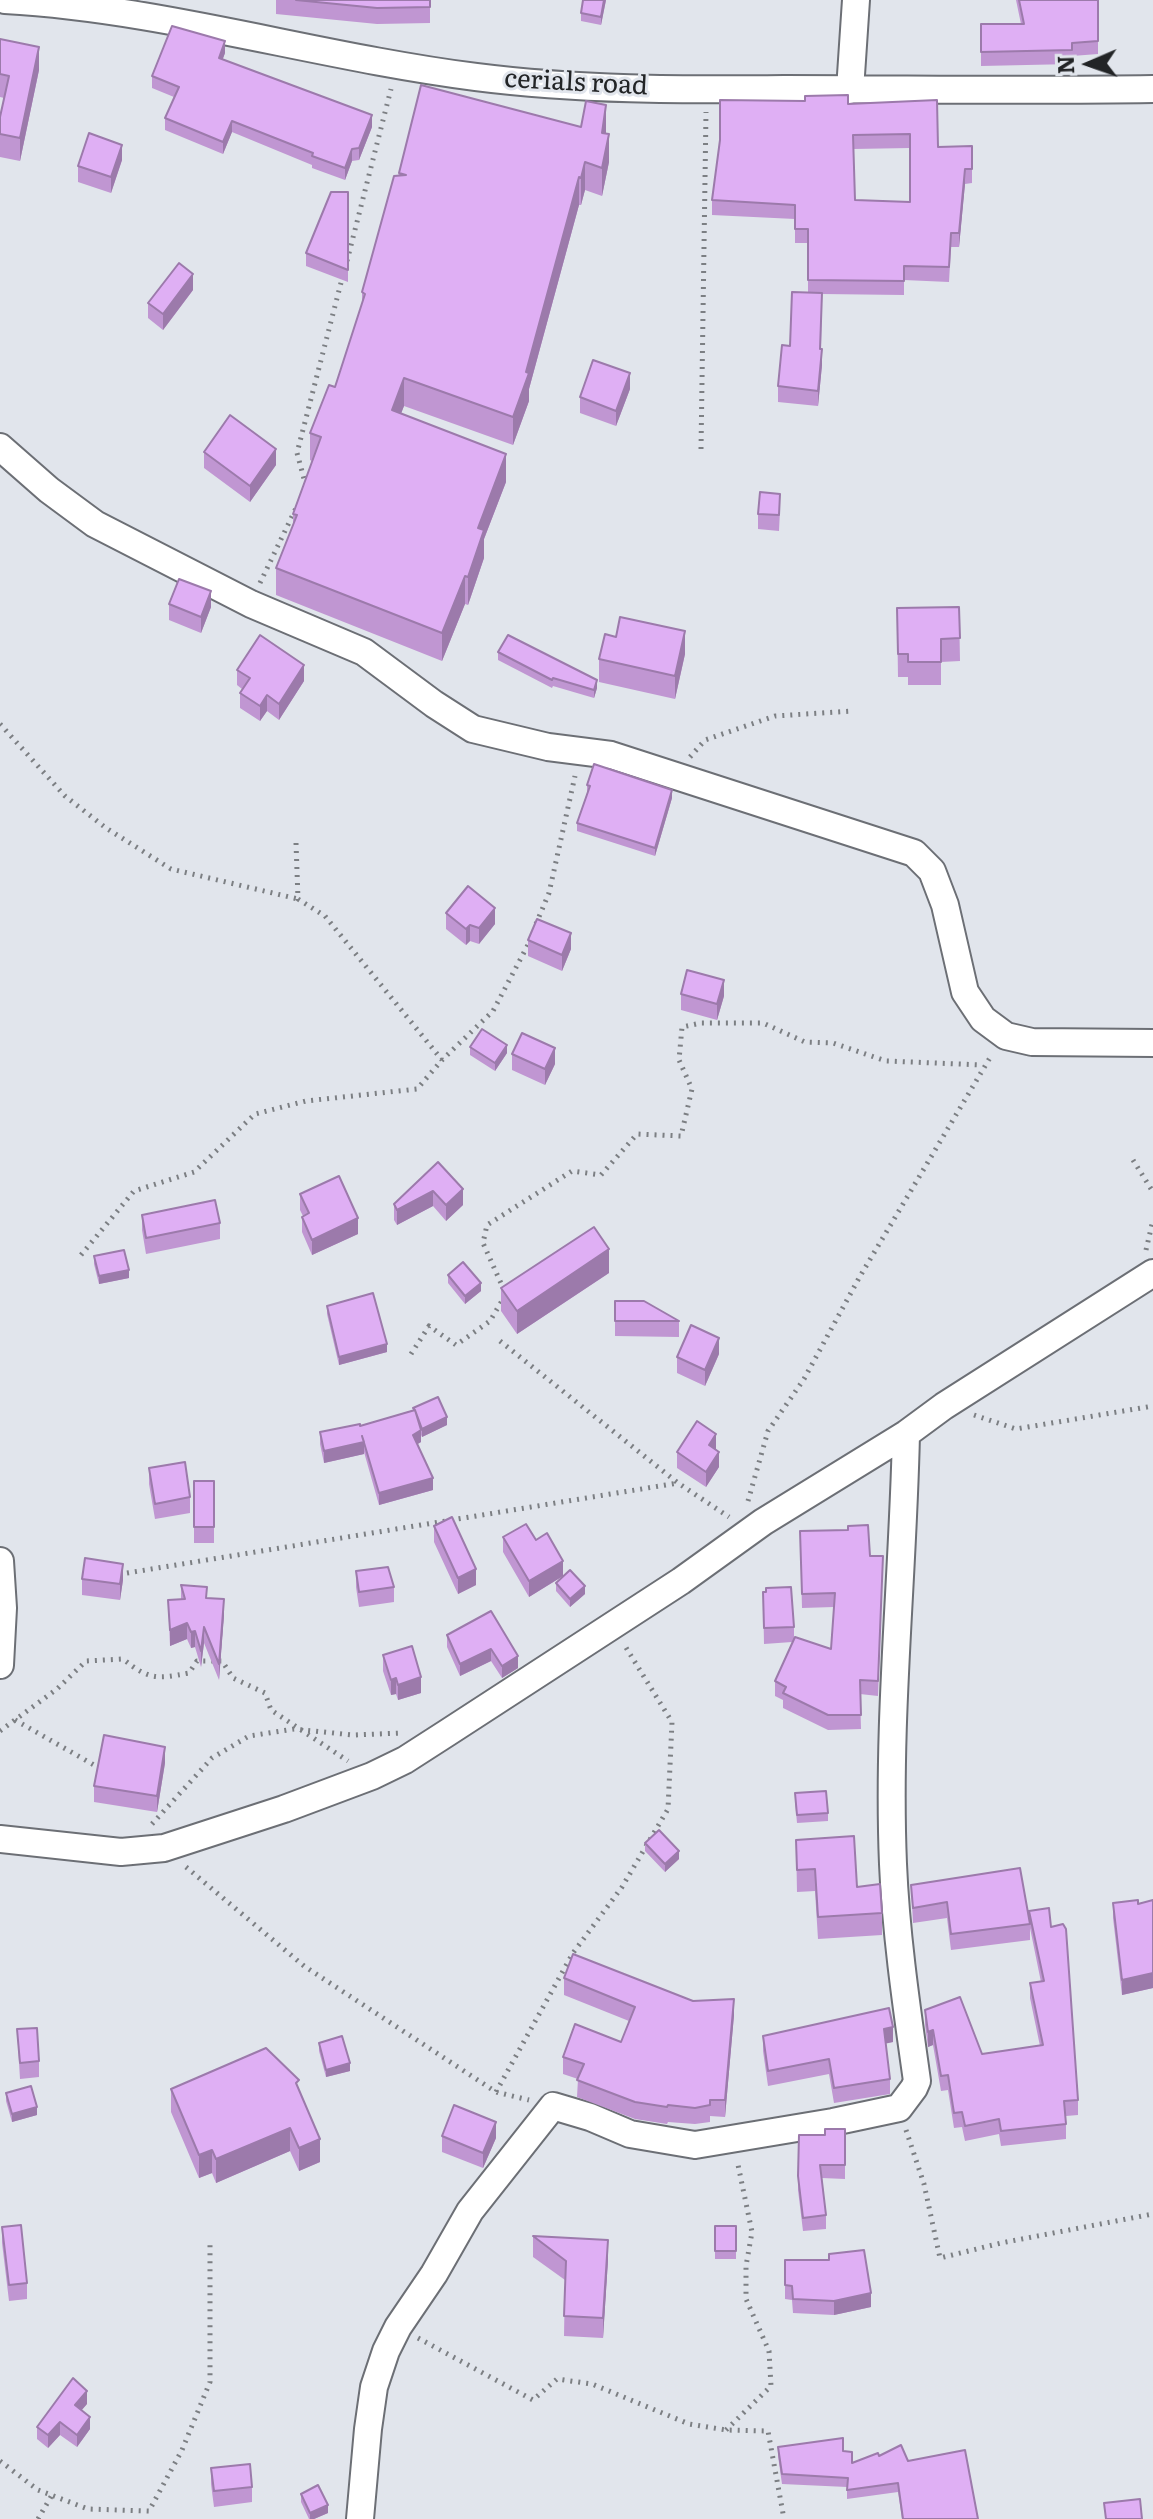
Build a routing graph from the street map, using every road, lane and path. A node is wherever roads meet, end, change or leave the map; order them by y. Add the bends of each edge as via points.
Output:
1 (5, 0) edge
2 (856, 0) edge
3 (397, 65) junction
4 (1153, 89) edge
5 (850, 90) junction
6 (706, 91) junction
7 (0, 447) edge
8 (701, 449) dead end
9 (251, 604) junction
10 (853, 711) dead end
11 (0, 724) edge
12 (581, 751) junction
13 (673, 776) junction
14 (296, 843) dead end
15 (298, 899) junction
16 (1006, 1036) junction
17 (1153, 1043) edge
18 (442, 1060) junction
19 (982, 1065) junction
20 (1133, 1160) dead end
21 (1153, 1192) edge
22 (81, 1255) dead end
23 (1153, 1273) edge
24 (500, 1341) dead end
25 (411, 1354) dead end
26 (944, 1406) junction
27 (1153, 1406) edge
28 (906, 1434) junction
29 (678, 1483) junction
30 (752, 1524) junction
31 (0, 1561) edge
32 (127, 1573) dead end
33 (612, 1625) junction
34 (0, 1665) edge
35 (14, 1719) junction
36 (304, 1730) junction
37 (0, 1731) edge
38 (406, 1732) dead end
39 (94, 1765) dead end
40 (372, 1776) junction
41 (0, 1839) edge
42 (164, 1848) junction
43 (121, 1852) junction
44 (496, 2092) junction
45 (553, 2106) junction
46 (899, 2108) junction
47 (733, 2140) junction
48 (1153, 2214) edge
49 (210, 2240) dead end
50 (398, 2327) junction
51 (726, 2430) junction
52 (0, 2461) edge
53 (52, 2495) junction
54 (38, 2519) edge
55 (360, 2519) edge
56 (784, 2519) edge

1 - 3 street, cerials road via 120,12
2 - 5 street
3 - 6 street, cerials road via 478,77
3 - 9 path via 297,453 306,486
4 - 5 street, cerials road
5 - 6 street, cerials road
6 - 8 path
7 - 9 street via 95,524
9 - 12 street via 364,652 473,729
10 - 13 path via 775,716 705,740
11 - 15 path via 65,796 171,869
12 - 13 street via 611,755
12 - 18 path via 549,893 524,953 493,1011
13 - 16 street via 914,853 932,871 941,894 965,992 983,1019
14 - 15 path
15 - 18 path via 325,916
16 - 17 street via 1053,1043
16 - 19 path
18 - 22 path via 417,1089 306,1101 255,1114 194,1172 134,1191
19 - 25 path via 886,1061 833,1043 805,1042 763,1023 682,1027 679,1060 692,1089 681,1136 637,1134 601,1175 572,1171 487,1225 483,1243 506,1294 490,1321 456,1345 429,1326
19 - 30 path via 804,1379 768,1431
20 - 21 path
23 - 26 street
24 - 29 path
26 - 27 path via 1016,1429
26 - 28 street
28 - 30 street
28 - 46 street via 894,1671 893,1866 917,2081
29 - 30 path
29 - 32 path
30 - 33 street via 681,1581
31 - 34 street
33 - 40 street via 405,1760
33 - 44 path via 672,1722 668,1809 622,1887 573,1953
35 - 36 path via 86,1661 123,1659 161,1679 189,1673 197,1661 222,1661 233,1678 265,1693 271,1710
35 - 37 path
35 - 39 path
36 - 38 path via 353,1735
36 - 40 path
36 - 43 path via 249,1736 212,1758
40 - 42 street
41 - 43 street
42 - 43 street
42 - 44 path via 304,1966
44 - 45 path
45 - 47 street via 630,2134 695,2145
45 - 50 street via 470,2211
46 - 47 street
46 - 48 path via 924,2184 940,2258
47 - 51 path via 752,2232 746,2299 769,2351 771,2386
49 - 53 path via 210,2382 149,2511 88,2509
50 - 51 path via 533,2400 557,2379 592,2384 689,2424
50 - 55 street via 374,2387
51 - 56 path via 768,2431
52 - 53 path
53 - 54 path

